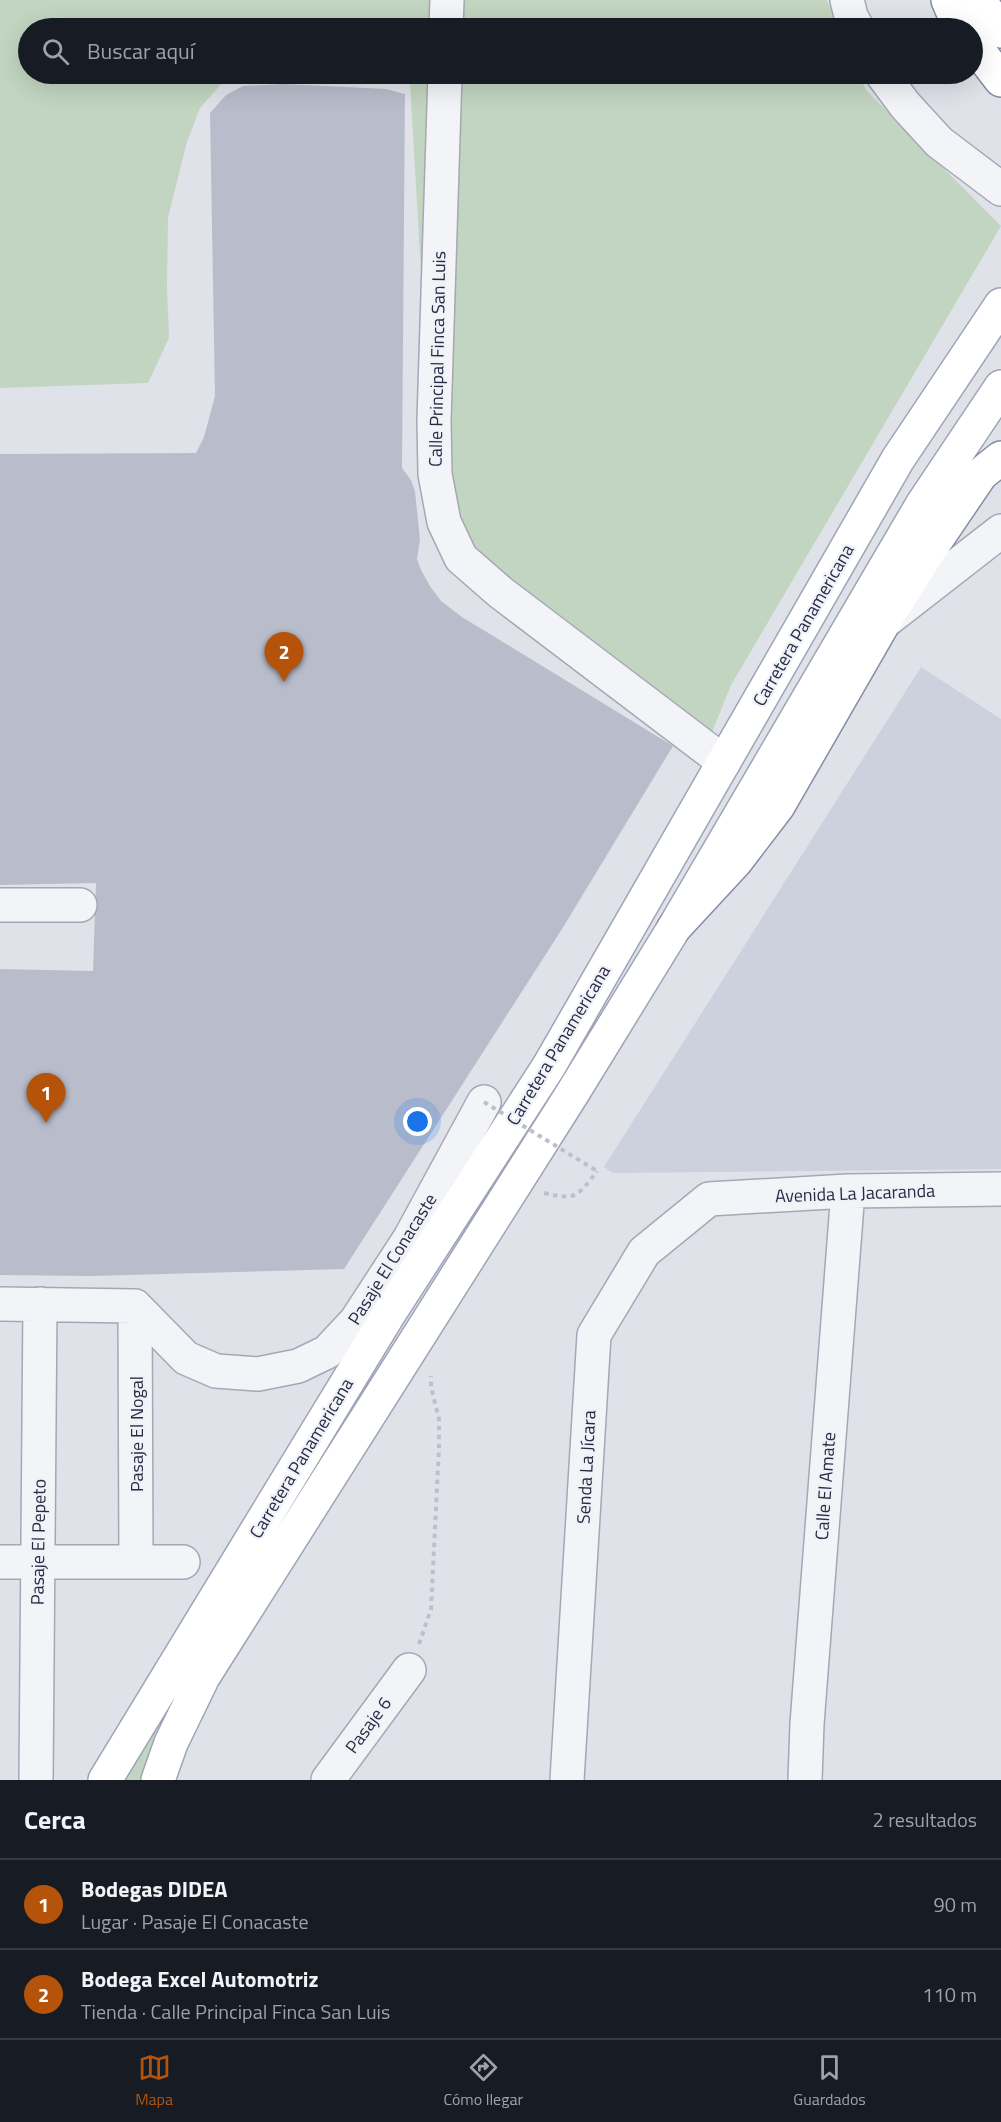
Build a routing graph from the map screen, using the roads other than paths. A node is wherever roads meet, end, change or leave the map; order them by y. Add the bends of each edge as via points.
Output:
1 (447, 0) edge
2 (848, 0) edge
3 (948, 0) edge
4 (979, 0) edge
5 (446, 18) edge
6 (852, 18) edge
7 (956, 18) edge
8 (1001, 31) edge
9 (983, 56) edge
10 (1001, 80) edge
11 (445, 84) edge
12 (889, 84) edge
13 (1001, 189) edge
14 (1001, 305) edge
15 (1001, 387) edge
16 (1001, 458) edge
17 (1001, 531) edge
18 (884, 622) junction
19 (724, 762) junction
20 (0, 905) edge
21 (80, 905) dead end
22 (674, 928) junction
23 (484, 1102) road end
24 (1001, 1189) edge
25 (848, 1191) junction
26 (709, 1199) joint
27 (0, 1304) edge
28 (40, 1304) junction
29 (135, 1306) junction
30 (0, 1562) edge
31 (38, 1562) junction
32 (136, 1562) junction
33 (183, 1562) dead end
34 (409, 1670) road end
35 (36, 1780) edge
36 (105, 1780) edge
37 (158, 1780) edge
38 (328, 1780) edge
39 (567, 1780) edge
40 (805, 1780) edge

1 - 5 street
2 - 6 street
3 - 7 main road
4 - 8 main road
9 - 10 main road
11 - 19 street, Calle Principal Finca San Luis via 434,420 435,474 444,522 461,558 500,592
12 - 13 street via 939,142
14 - 19 main road, Carretera Panamericana via 898,459
15 - 22 main road, Carretera Panamericana via 922,505
16 - 18 main road via 981,474
17 - 18 street
18 - 22 main road via 778,806 736,861
19 - 36 main road, Carretera Panamericana via 549,1066 390,1312
20 - 21 street
22 - 37 main road, Carretera Panamericana via 203,1677
23 - 29 street, Pasaje El Conacaste via 410,1238 356,1321 327,1352 298,1366 258,1374 216,1371 186,1358
24 - 25 street, Avenida La Jacaranda
25 - 26 street, Avenida La Jacaranda
25 - 40 street, Calle El Amate
26 - 39 street, Senda La Jícara via 644,1252 594,1335
27 - 28 street
28 - 29 street
28 - 31 street, Pasaje El Pepeto
29 - 32 street, Pasaje El Nogal
30 - 31 street
31 - 32 street
31 - 35 street, Pasaje El Pepeto
32 - 33 street
34 - 38 street, Pasaje 6

